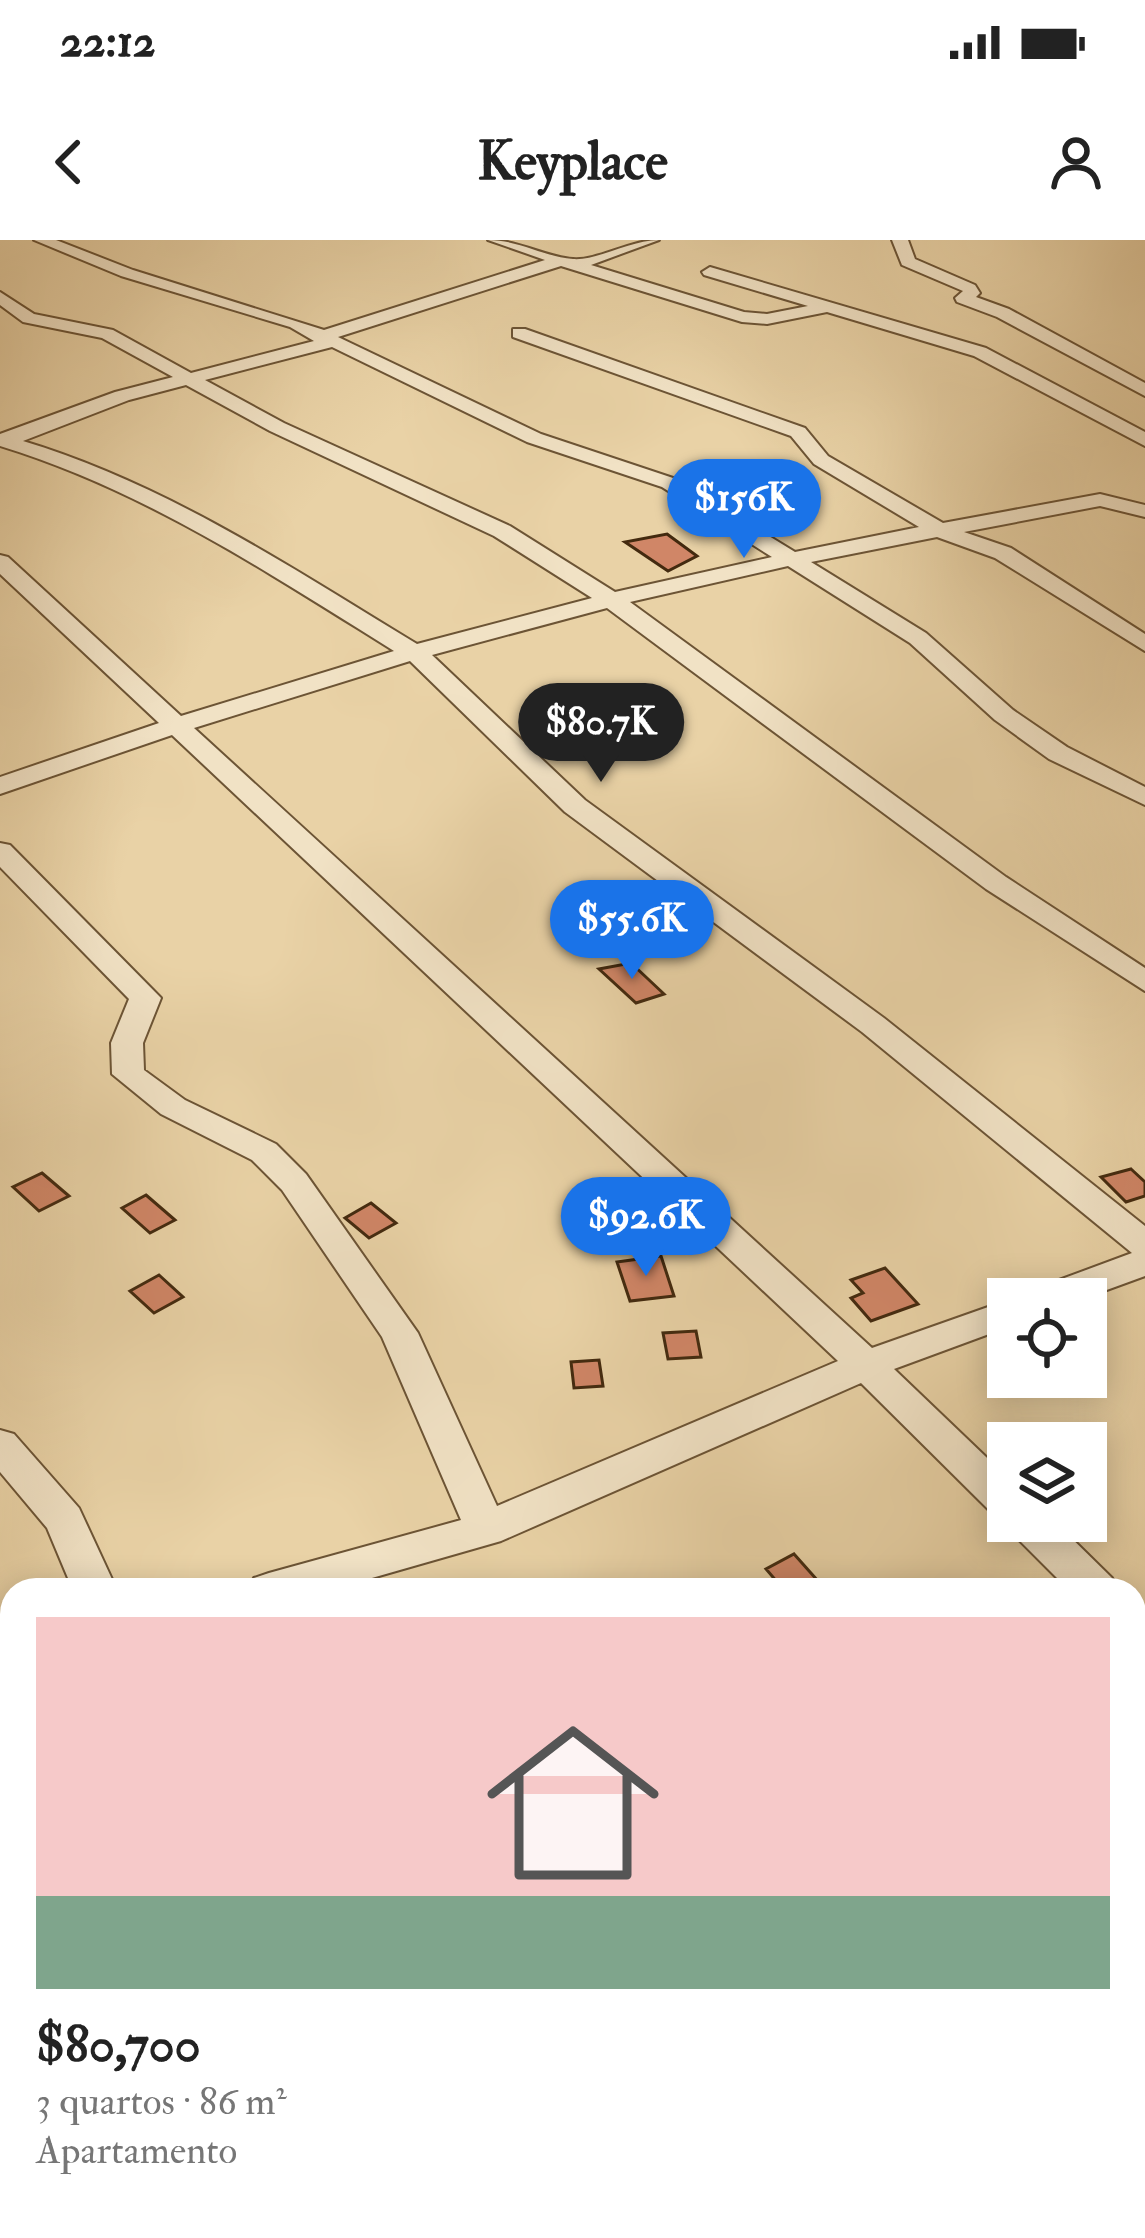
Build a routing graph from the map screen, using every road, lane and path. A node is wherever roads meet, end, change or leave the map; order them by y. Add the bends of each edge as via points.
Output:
1 (42, 240) edge
2 (496, 240) edge
3 (651, 240) edge
4 (900, 240) edge
5 (571, 262) junction
6 (710, 272) dead end
7 (0, 298) edge
8 (832, 308) junction
9 (520, 333) dead end
10 (325, 340) junction
11 (187, 377) junction
12 (1145, 390) edge
13 (1145, 440) edge
14 (1, 446) edge
15 (1145, 511) edge
16 (941, 531) junction
17 (795, 558) junction
18 (0, 562) edge
19 (613, 601) junction
20 (1145, 644) edge
21 (418, 655) junction
22 (177, 722) junction
23 (0, 786) edge
24 (1145, 797) edge
25 (0, 851) edge
26 (1145, 982) edge
27 (1145, 1245) edge
28 (1145, 1262) edge
29 (1102, 1278) edge
30 (987, 1321) edge
31 (866, 1365) junction
32 (0, 1445) edge
33 (987, 1483) edge
34 (485, 1529) junction
35 (1048, 1542) edge
36 (90, 1578) edge
37 (311, 1578) edge
38 (1085, 1578) edge

1 - 10 street via 284,319
2 - 5 street
3 - 5 street
4 - 12 street via 908,262 969,288 963,298
5 - 8 street via 755,319
5 - 10 street
6 - 8 street
7 - 11 street via 29,318 107,334
8 - 13 street via 980,352
9 - 16 street via 798,432 820,460
10 - 11 street
10 - 17 street via 534,438 669,483
11 - 14 street
11 - 19 street via 472,515
14 - 21 street via 39,449 195,519
15 - 16 street via 1100,500
16 - 17 street
16 - 20 street via 1003,554
17 - 19 street
17 - 24 street via 918,638 1058,753
18 - 22 street
19 - 21 street
19 - 26 street via 997,884
21 - 22 street
21 - 27 street via 575,806 873,1025
22 - 23 street
22 - 31 street
25 - 34 street via 145,998 130,1024 128,1074 173,1107 264,1152 294,1182 399,1334
28 - 29 street
30 - 31 street
31 - 33 street
31 - 34 street
32 - 36 street via 64,1519
34 - 37 street
35 - 38 street

